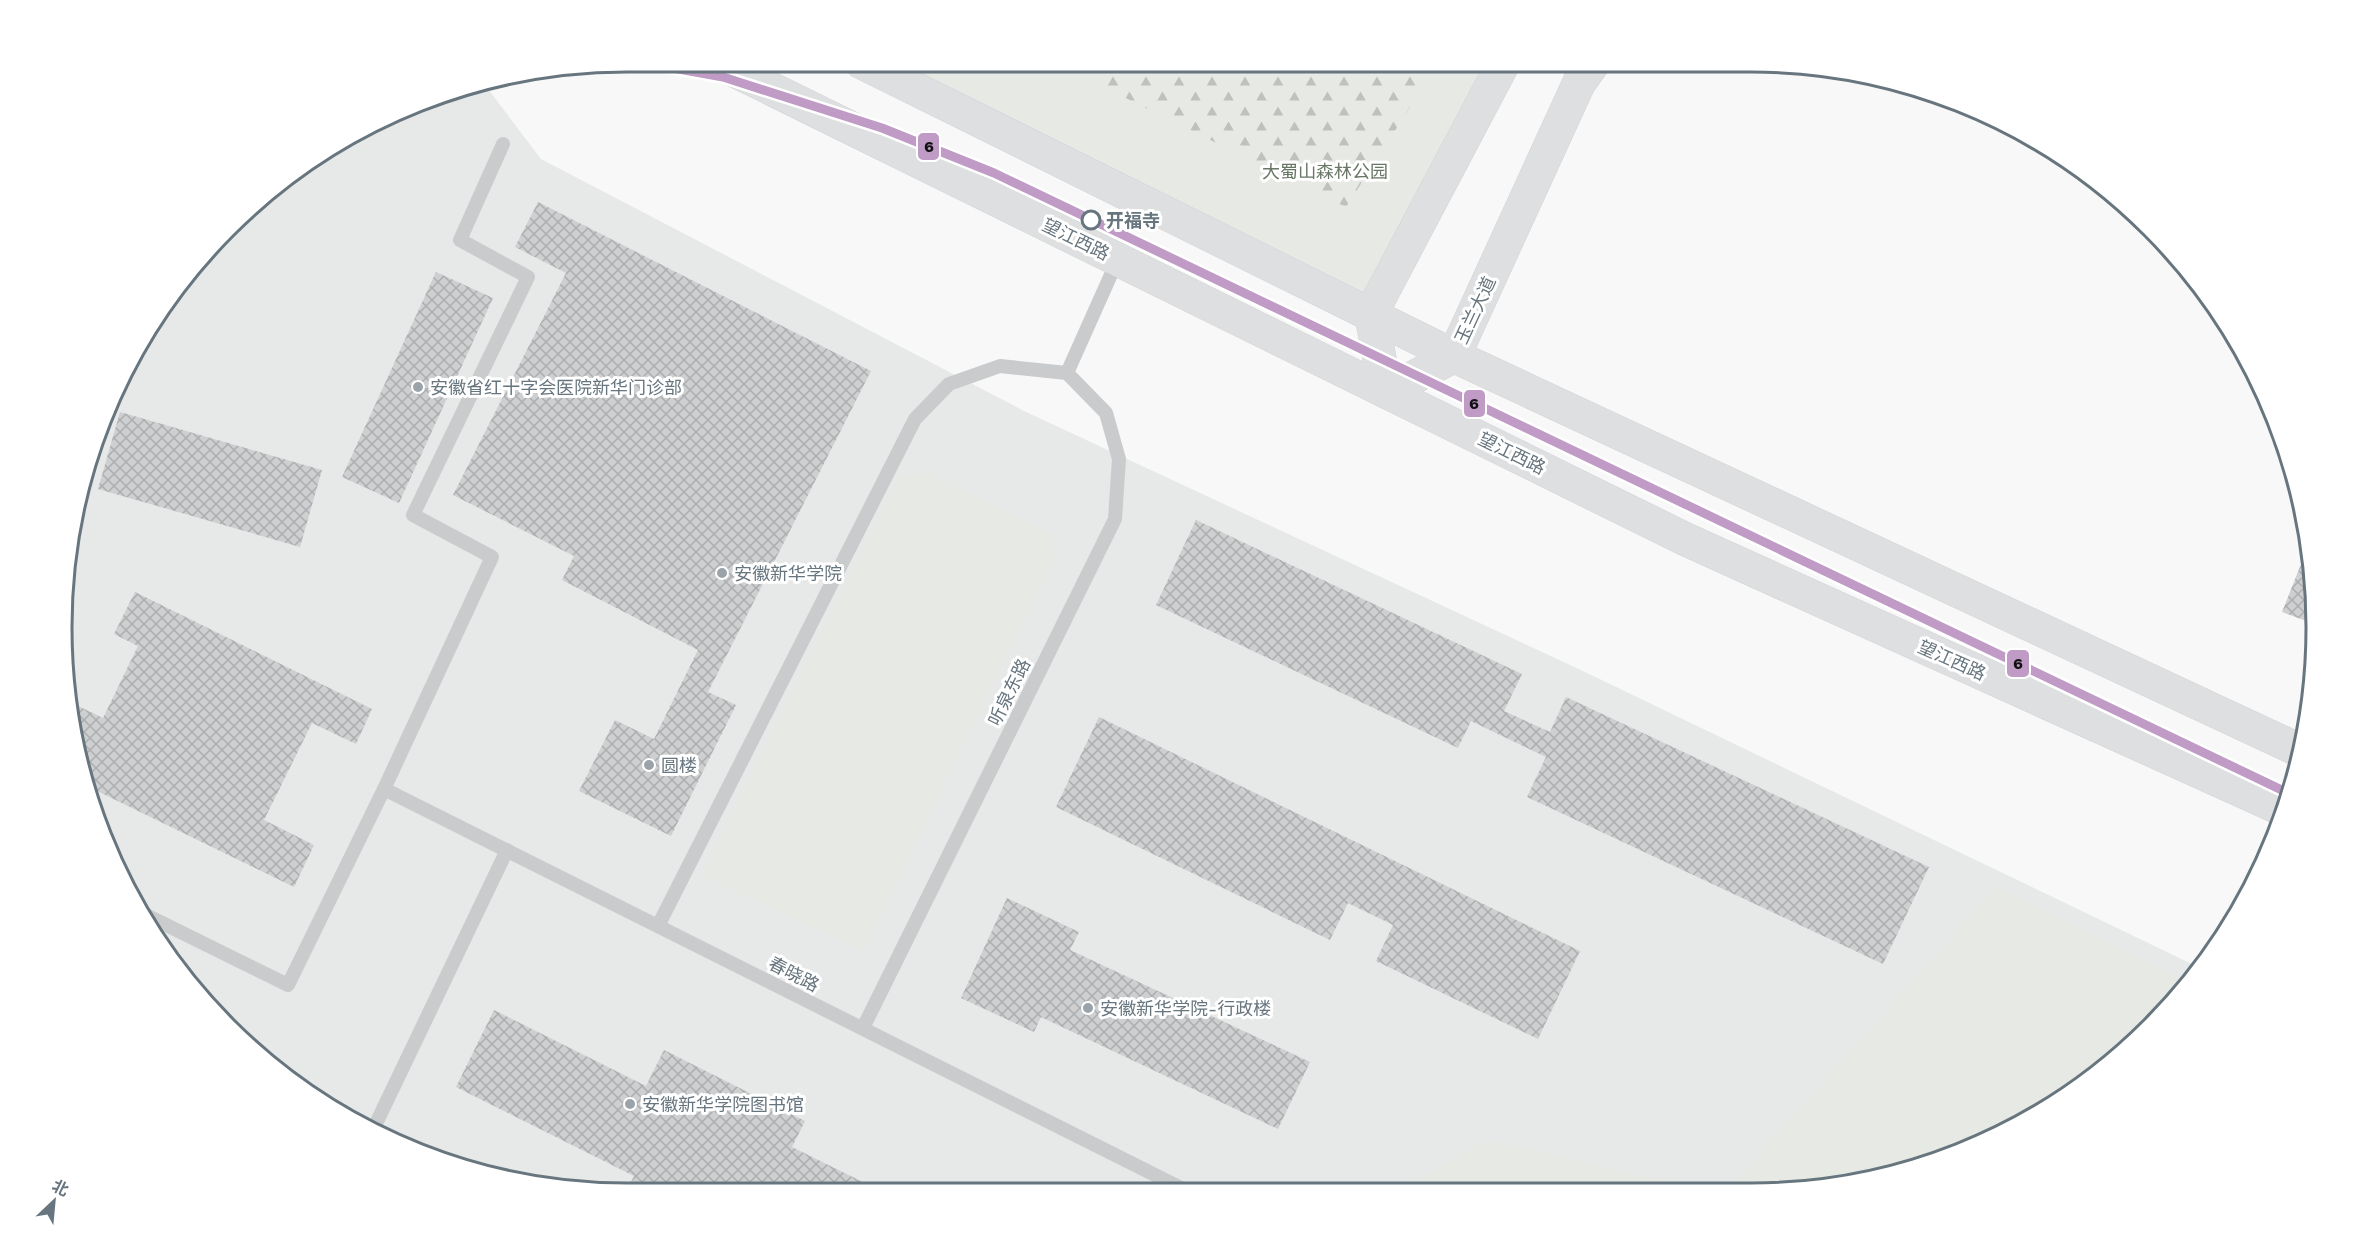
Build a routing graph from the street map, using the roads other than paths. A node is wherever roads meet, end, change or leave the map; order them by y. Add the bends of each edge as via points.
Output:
1 (737, 72) edge
2 (881, 72) edge
3 (1499, 72) edge
4 (1587, 72) edge
5 (502, 144) dead end
6 (1118, 260) junction
7 (1371, 314) junction
8 (1454, 356) junction
9 (1067, 373) junction
10 (1386, 392) junction
11 (2292, 747) edge
12 (384, 789) junction
13 (2277, 807) edge
14 (507, 850) junction
15 (156, 920) edge
16 (658, 926) junction
17 (863, 1028) junction
18 (376, 1123) edge
19 (1171, 1183) edge

1 - 6 main road, 望江西路
2 - 7 main road
3 - 7 main road
4 - 8 main road, 玉兰大道
5 - 12 lane via 460,240 528,277 413,515 492,557
6 - 9 lane
6 - 10 main road, 望江西路
7 - 8 main road
7 - 10 main road
8 - 10 main road, 玉兰大道
8 - 11 main road
9 - 16 lane via 1000,366 950,384 915,419
9 - 17 lane, 听泉东路 via 1106,413 1119,459 1115,519
10 - 13 main road, 望江西路 via 1685,539
12 - 14 lane, 春晓路
12 - 15 lane via 288,986
14 - 16 lane, 春晓路
14 - 18 lane
16 - 17 lane, 春晓路
17 - 19 lane, 春晓路

